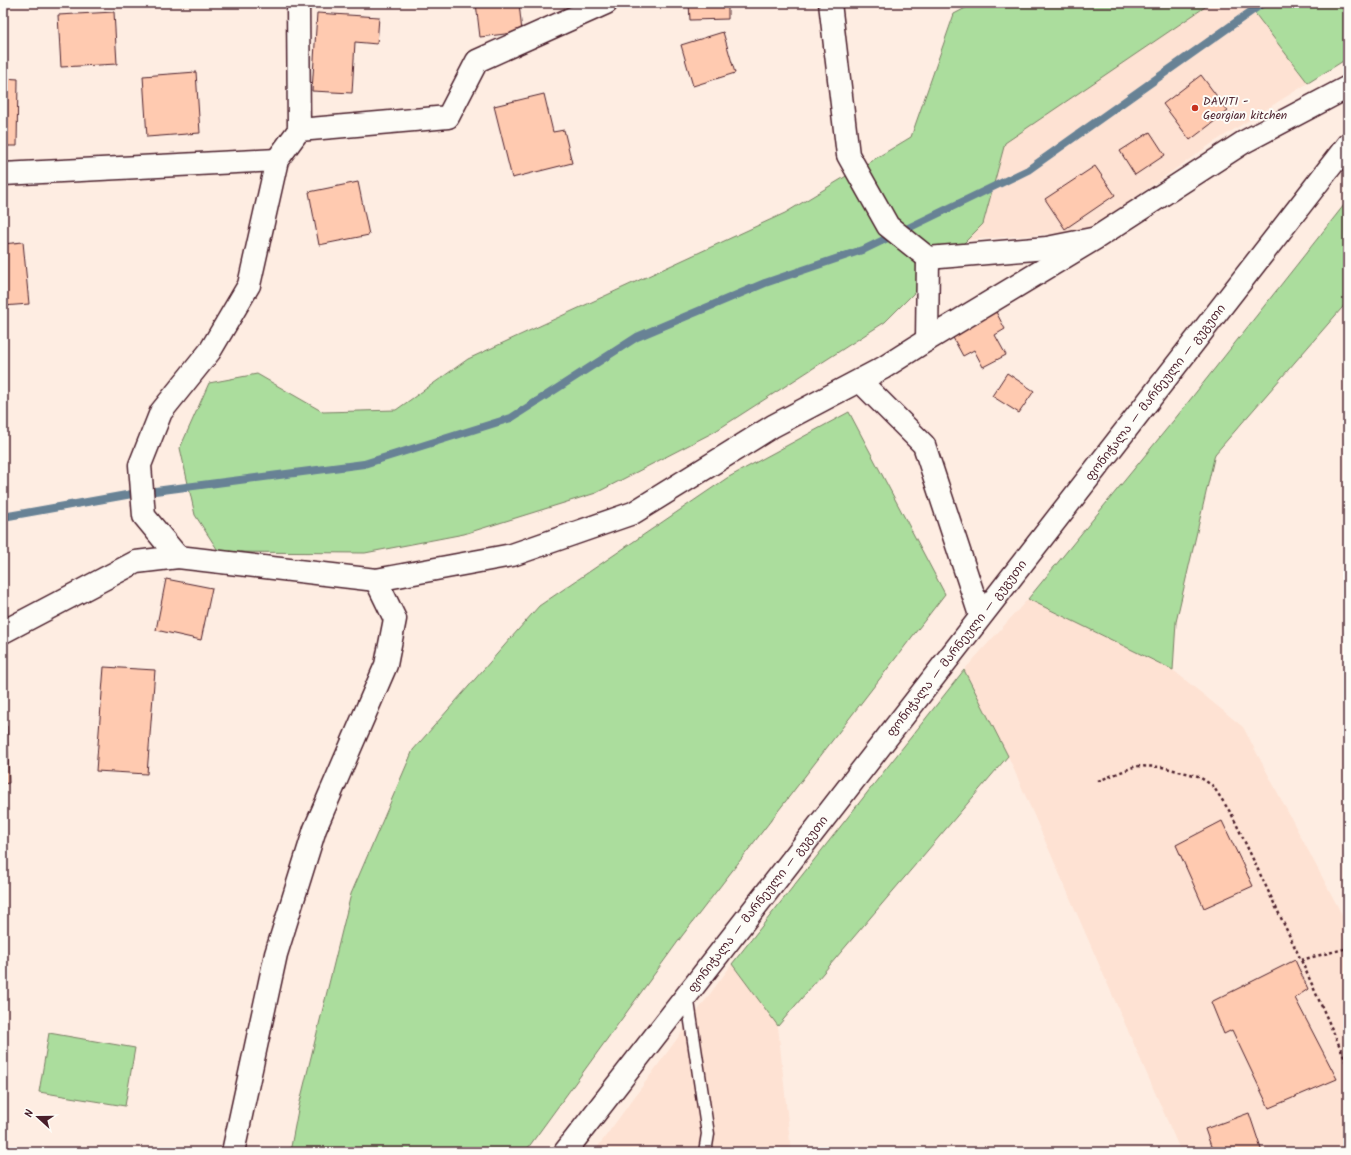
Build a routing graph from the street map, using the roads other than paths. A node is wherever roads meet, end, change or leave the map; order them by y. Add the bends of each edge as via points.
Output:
1 (298, 3) edge
2 (606, 3) edge
3 (830, 3) edge
4 (1348, 87) edge
5 (300, 130) junction
6 (1348, 144) edge
7 (277, 160) junction
8 (3, 174) edge
9 (1096, 238) junction
10 (928, 258) junction
11 (927, 340) junction
12 (860, 381) junction
13 (178, 557) junction
14 (376, 580) junction
15 (980, 615) junction
16 (3, 632) edge
17 (687, 995) junction
18 (233, 1152) edge
19 (565, 1152) edge
20 (705, 1152) edge

1 - 5 main road
2 - 5 main road via 477,61 448,117
3 - 10 main road via 848,155 888,226
4 - 9 main road via 1244,142
5 - 7 main road
6 - 15 main road, ფონიჭალა — მარნეული — გუგუთი
7 - 8 main road
7 - 13 main road via 249,285 210,351 161,412 140,465 144,516
9 - 10 main road via 1048,248
9 - 11 main road
10 - 11 main road
11 - 12 main road
12 - 14 main road via 773,426 633,513 512,555
12 - 15 main road via 924,445
13 - 14 main road
13 - 16 main road via 136,562
14 - 18 main road via 395,619 386,665 313,836 276,954
15 - 17 main road, ფონიჭალა — მარნეული — გუგუთი
17 - 19 main road, ფონიჭალა — მარნეული — გუგუთი
17 - 20 lane via 708,1134

